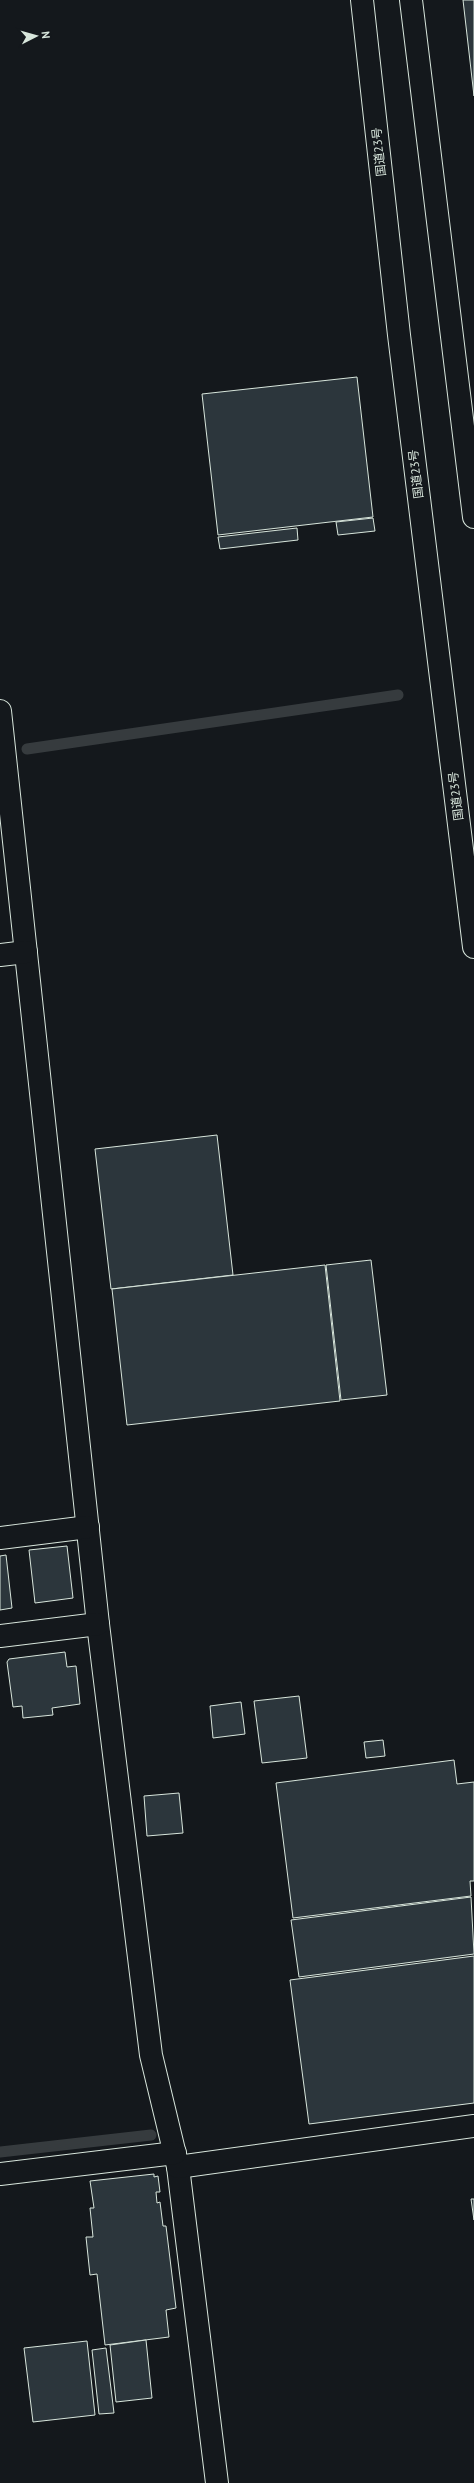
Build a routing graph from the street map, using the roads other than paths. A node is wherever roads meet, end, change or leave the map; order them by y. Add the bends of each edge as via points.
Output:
1 (362, 0) edge
2 (411, 0) edge
3 (474, 517) edge
4 (0, 711) edge
5 (474, 948) edge
6 (26, 952) junction
7 (0, 955) edge
8 (88, 1527) junction
9 (0, 1538) edge
10 (98, 1624) junction
11 (0, 1636) edge
12 (474, 2126) edge
13 (176, 2160) junction
14 (0, 2174) edge
15 (217, 2483) edge

1 - 5 main road, 国道23号 via 400,342
2 - 3 main road
4 - 6 main road
6 - 7 main road
6 - 8 main road
8 - 9 main road
8 - 10 main road
10 - 11 main road
10 - 13 main road via 151,2055
12 - 13 main road
13 - 14 main road
13 - 15 main road

